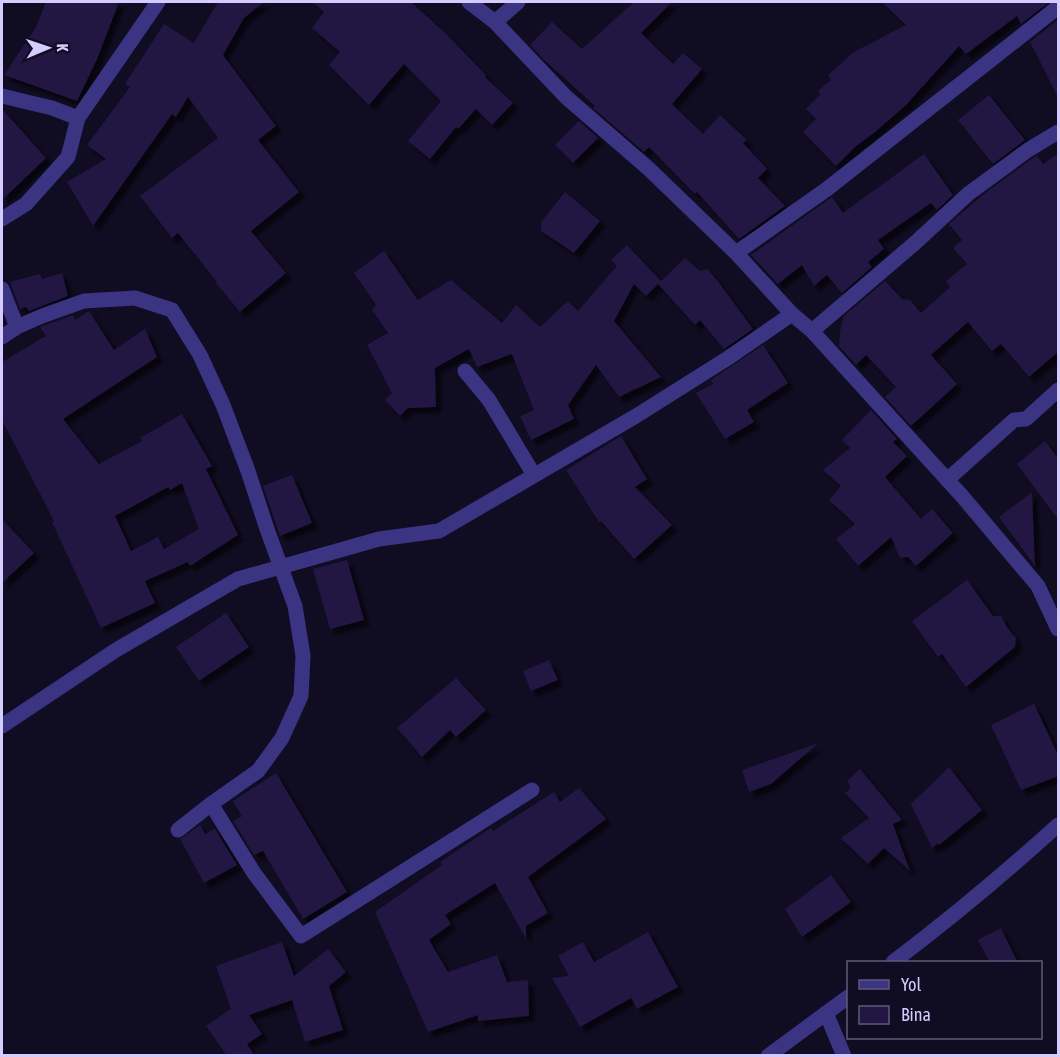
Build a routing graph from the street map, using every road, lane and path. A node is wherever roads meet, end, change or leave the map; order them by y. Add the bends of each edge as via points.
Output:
1 (158, 2) edge
2 (469, 2) edge
3 (518, 2) edge
4 (1059, 7) edge
5 (495, 22) junction
6 (2, 96) edge
7 (78, 118) junction
8 (1059, 132) edge
9 (2, 219) edge
10 (736, 253) junction
11 (2, 289) edge
12 (792, 314) junction
13 (17, 327) junction
14 (812, 331) junction
15 (2, 338) edge
16 (465, 371) dead end
17 (1059, 390) edge
18 (534, 475) junction
19 (947, 480) junction
20 (280, 566) junction
21 (1057, 621) edge
22 (2, 726) edge
23 (532, 790) dead end
24 (212, 804) junction
25 (1059, 825) edge
26 (178, 830) dead end
27 (896, 961) edge
28 (847, 997) edge
29 (826, 1013) junction
30 (768, 1056) edge
31 (844, 1056) edge

1 - 7 street
2 - 5 street
3 - 5 street
4 - 10 street via 826,189
5 - 10 street via 566,97 649,169
6 - 7 street
7 - 9 street via 68,157 26,204
8 - 14 street via 968,194
10 - 12 street
11 - 13 street
12 - 14 street
12 - 18 street via 729,358
13 - 15 street
13 - 20 street via 84,301 135,298 172,310 200,355 223,405
14 - 19 street
16 - 18 street via 489,400
17 - 19 street via 1026,419 1014,420
18 - 20 street via 439,531 379,539
19 - 21 street via 1038,586
20 - 22 street via 238,579 116,650
20 - 24 street via 295,606 300,636 301,696 282,738 258,771
23 - 24 street via 301,936 254,873
24 - 26 street
25 - 27 street
28 - 29 street
29 - 30 street
29 - 31 street

